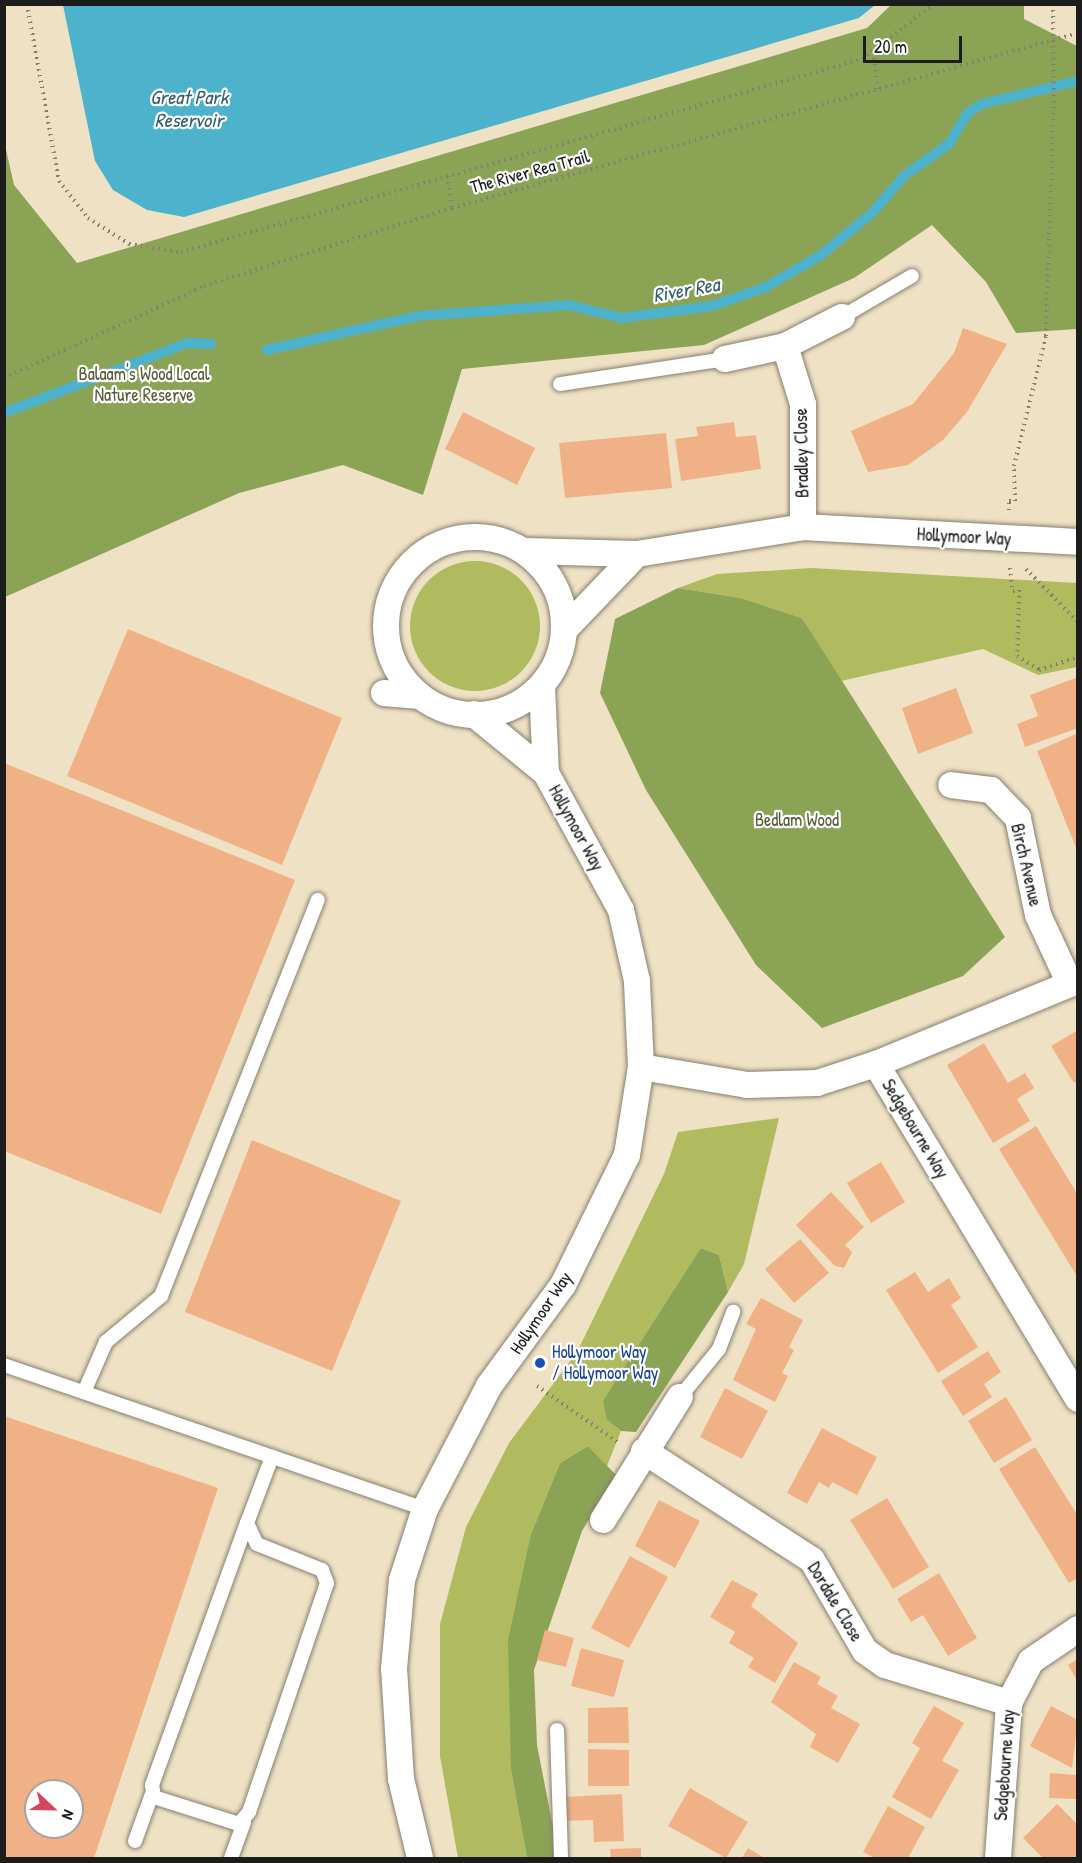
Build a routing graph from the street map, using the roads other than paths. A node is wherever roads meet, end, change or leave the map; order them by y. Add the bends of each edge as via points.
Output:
1 (912, 276) dead end
2 (842, 317) joint
3 (785, 346) junction
4 (725, 359) joint
5 (560, 384) dead end
6 (803, 526) junction
7 (1077, 542) edge
8 (525, 551) junction
9 (637, 554) junction
10 (564, 630) junction
11 (542, 686) junction
12 (384, 693) dead end
13 (420, 696) junction
14 (474, 714) junction
15 (546, 773) junction
16 (951, 785) dead end
17 (318, 900) dead end
18 (1073, 982) edge
19 (876, 1064) junction
20 (641, 1067) junction
21 (733, 1312) dead end
22 (4, 1365) edge
23 (84, 1392) junction
24 (680, 1397) joint
25 (1077, 1399) edge
26 (644, 1451) junction
27 (272, 1457) junction
28 (424, 1509) junction
29 (603, 1520) dead end
30 (247, 1523) junction
31 (1077, 1629) edge
32 (1010, 1703) junction
33 (557, 1730) dead end
34 (152, 1794) junction
35 (244, 1822) junction
36 (135, 1841) dead end
37 (231, 1858) edge
38 (420, 1858) edge
39 (561, 1858) edge
40 (998, 1858) edge

1 - 2 lane
2 - 3 street
3 - 4 street
3 - 6 street, Bradley Close via 803,404
4 - 5 lane
6 - 7 street, Hollymoor Way via 1016,550
6 - 9 street, Hollymoor Way
8 - 9 street, Hollymoor Way
8 - 10 street via 547,572 561,600
8 - 13 street via 497,539 469,536 441,542 417,558 398,580 379,642
9 - 10 street
10 - 11 street via 558,659
11 - 14 street via 517,704
11 - 15 street, Hollymoor Way
12 - 13 street
13 - 14 street via 459,714
14 - 15 street, Hollymoor Way
15 - 20 street, Hollymoor Way via 621,910 637,981
16 - 18 street, Birch Avenue via 991,790 1018,819 1038,915
17 - 23 lane via 160,1296 106,1342
18 - 19 street, Birch Avenue
19 - 20 street, Sedgebourne Way via 817,1083 758,1085
19 - 25 street, Sedgebourne Way
20 - 28 street, Hollymoor Way via 627,1155 568,1275 489,1386
21 - 24 lane via 718,1348
22 - 23 lane
23 - 27 lane
24 - 26 street
26 - 29 street
26 - 32 street, Dordale Close via 812,1560 865,1651 885,1665 909,1677
27 - 28 lane
27 - 30 lane
28 - 38 street, Hollymoor Way via 402,1580 394,1669 401,1779
30 - 34 lane
30 - 35 lane via 257,1544 322,1570 327,1584
31 - 32 street, Sedgebourne Way via 1031,1661
32 - 40 street, Sedgebourne Way
33 - 39 lane
34 - 35 lane via 230,1822
34 - 36 lane
35 - 37 lane

